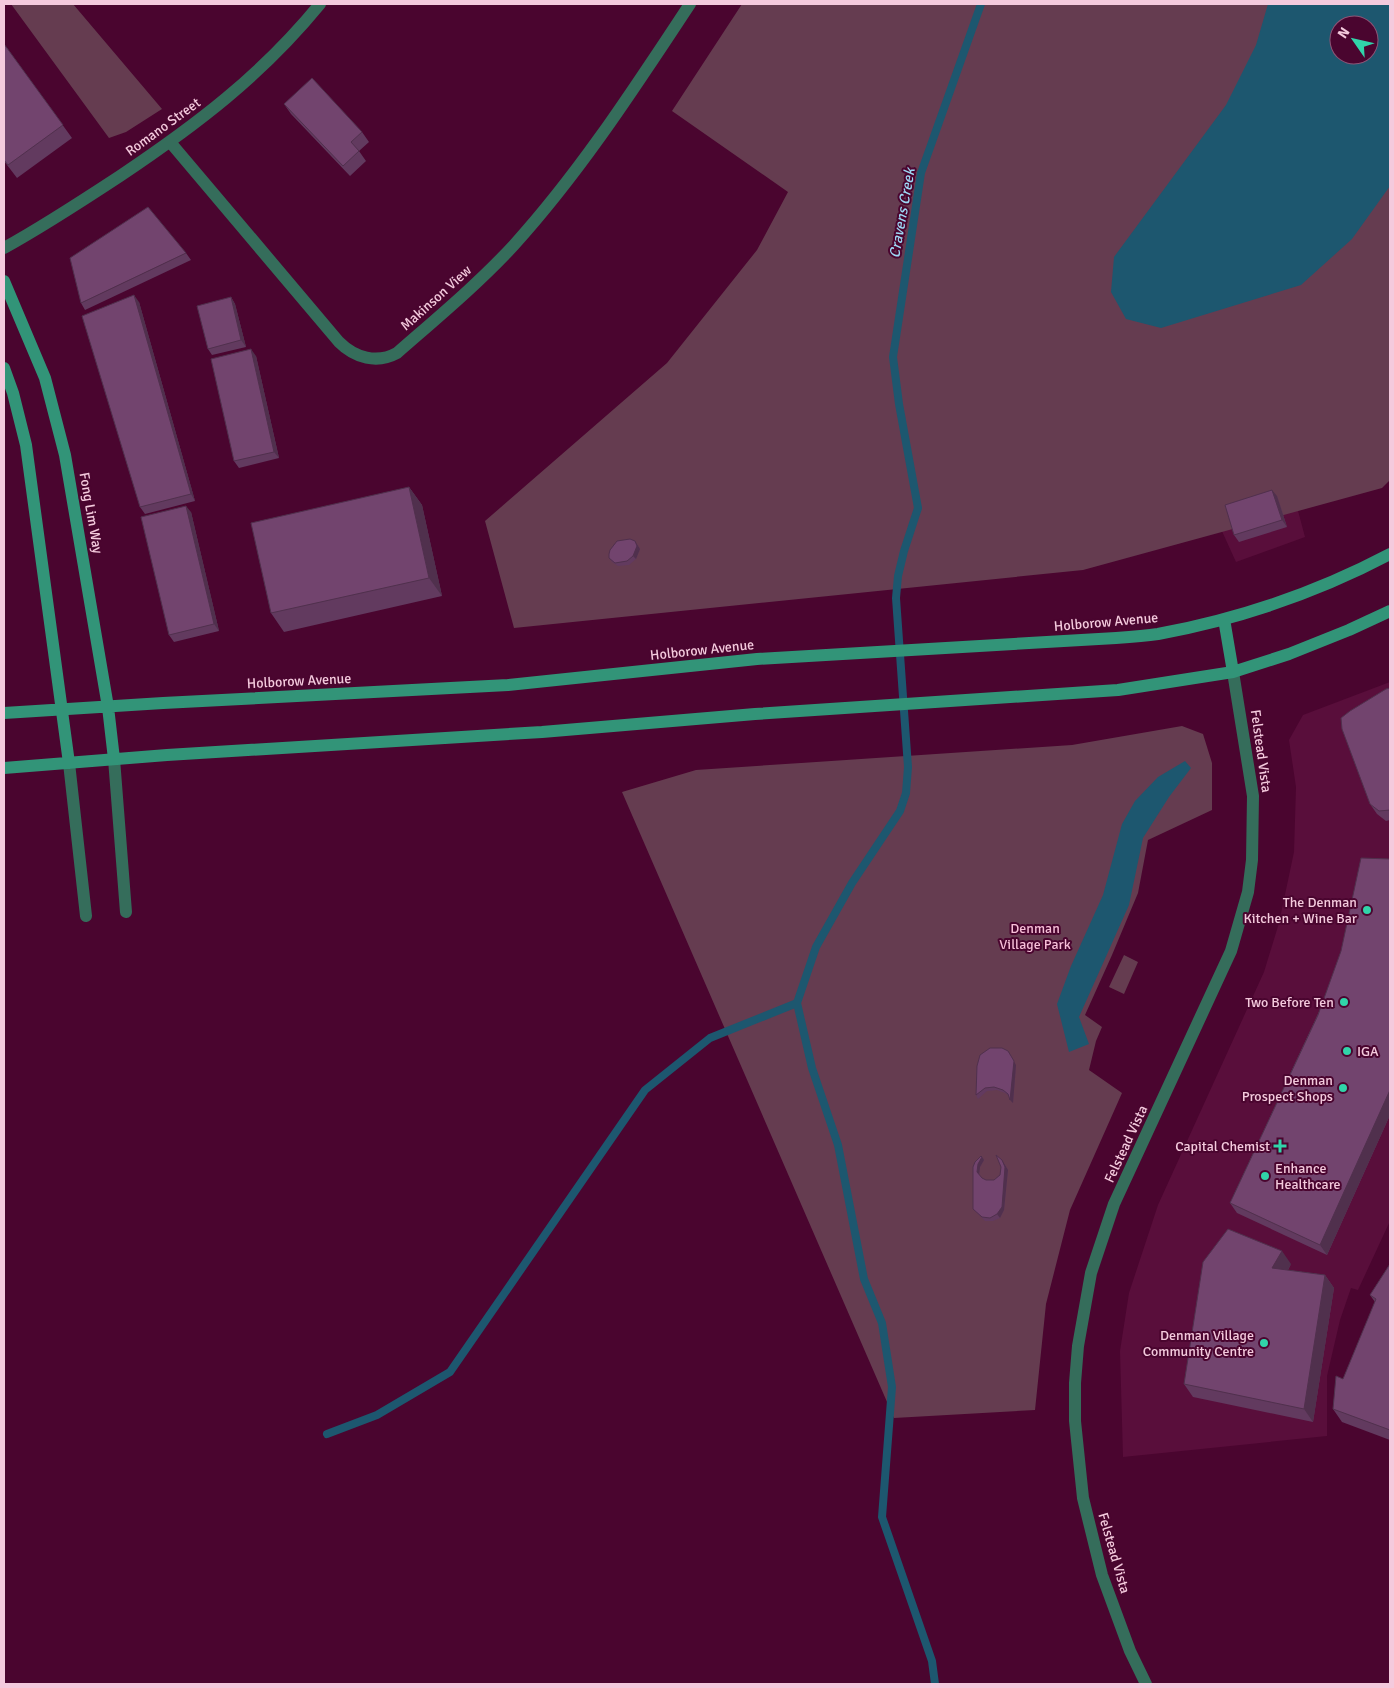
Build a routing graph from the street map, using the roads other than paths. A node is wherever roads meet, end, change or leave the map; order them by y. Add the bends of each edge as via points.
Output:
1 (320, 4) edge
2 (690, 4) edge
3 (170, 142) junction
4 (4, 248) edge
5 (4, 281) edge
6 (4, 368) edge
7 (1390, 554) edge
8 (1390, 611) edge
9 (1224, 619) junction
10 (1233, 672) junction
11 (108, 706) junction
12 (62, 708) junction
13 (4, 713) edge
14 (114, 759) junction
15 (69, 764) junction
16 (4, 768) edge
17 (126, 912) dead end
18 (86, 916) dead end
19 (1146, 1684) edge

1 - 3 street, Romano Street via 240,88
2 - 3 street, Makinson View via 607,127 547,207 478,282 397,353 385,358 371,359 344,348
3 - 4 street, Romano Street
5 - 11 main road, Fong Lim Way via 45,378 57,422 72,489
6 - 12 main road via 26,445
7 - 9 main road, Holborow Avenue via 1363,569 1294,597
8 - 10 main road via 1289,654
9 - 10 main road, Felstead Vista
9 - 11 main road, Holborow Avenue via 1157,634 1116,638 757,659 508,685
10 - 14 main road via 1118,690
10 - 19 street, Felstead Vista via 1253,796 1248,892 1231,951 1114,1204 1091,1273 1078,1346 1075,1421 1083,1498 1102,1575
11 - 12 main road, Holborow Avenue
11 - 14 main road, Fong Lim Way
12 - 13 main road, Holborow Avenue
12 - 15 main road
14 - 15 main road
14 - 17 street
15 - 16 main road
15 - 18 street

